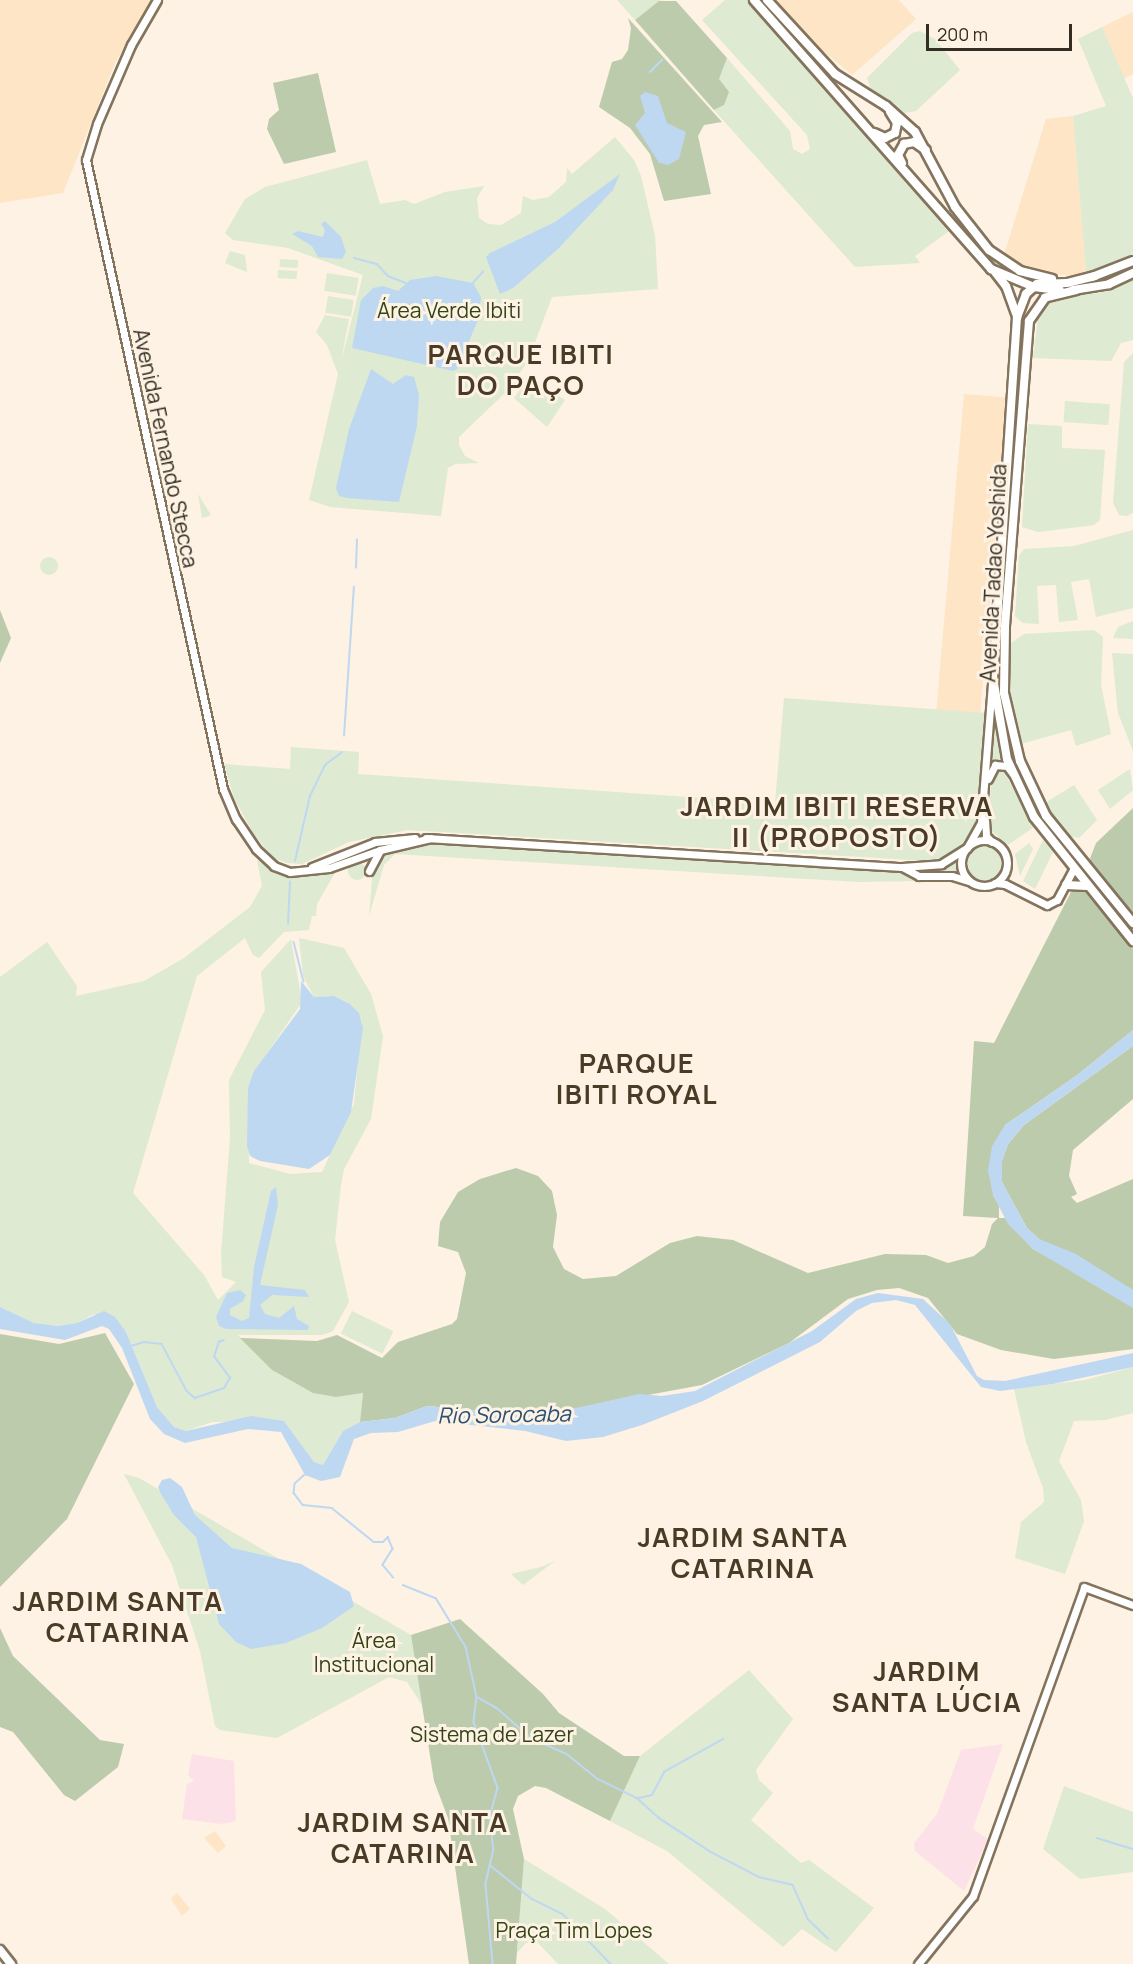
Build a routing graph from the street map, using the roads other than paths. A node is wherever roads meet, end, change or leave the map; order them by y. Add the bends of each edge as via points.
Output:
1 (157, 0) edge
2 (754, 0) edge
3 (766, 0) edge
4 (886, 106) junction
5 (871, 132) junction
6 (929, 152) junction
7 (917, 183) junction
8 (1133, 261) edge
9 (993, 270) junction
10 (1133, 273) edge
11 (1095, 276) junction
12 (1034, 287) junction
13 (1076, 290) junction
14 (1017, 317) junction
15 (993, 678) junction
16 (1015, 776) junction
17 (431, 838) junction
18 (992, 842) junction
19 (967, 848) junction
20 (380, 850) junction
21 (1078, 857) junction
22 (902, 867) junction
23 (307, 870) junction
24 (1073, 870) junction
25 (369, 871) dead end
26 (971, 882) junction
27 (995, 884) junction
28 (1066, 885) junction
29 (1088, 886) junction
30 (1133, 923) edge
31 (1133, 941) edge
32 (1133, 1605) edge
33 (0, 1950) edge
34 (11, 1964) edge
35 (918, 1964) edge

1 - 23 street, Avenida Fernando Stecca via 122,66 87,160 223,789 236,819 274,867 290,872
2 - 5 main road
3 - 4 main road via 835,74
4 - 5 main road via 897,123 895,134 885,138
4 - 6 main road via 915,132
5 - 7 main road
6 - 7 main road via 914,142 899,150 900,160
6 - 11 main road via 955,207 996,257 1040,277 1070,280
7 - 9 main road, Avenida Tadao Yoshida
8 - 11 main road
9 - 12 main road
9 - 14 main road, Avenida Tadao Yoshida via 1006,286
10 - 13 main road via 1109,284
11 - 12 main road
12 - 13 main road
12 - 14 main road, Avenida Tadao Yoshida via 1021,302
13 - 21 main road, Avenida Tadao Yoshida via 1046,298 1029,321 1003,666 1010,727 1020,761 1046,816
14 - 15 main road, Avenida Tadao Yoshida
15 - 16 main road, Avenida Tadao Yoshida via 1002,739
15 - 19 street via 981,823
16 - 18 street via 1001,765 989,772 985,831
16 - 24 main road, Avenida Tadao Yoshida via 1034,817
17 - 20 street
17 - 22 street
17 - 23 street via 375,842
18 - 19 street via 979,841
18 - 27 street via 1002,849 1007,862 1004,874
19 - 22 street via 941,864
19 - 26 street via 962,868
20 - 23 street, Avenida Fernando Stecca via 339,868
20 - 25 street
21 - 24 main road
21 - 30 main road, Avenida Tadao Yoshida
22 - 26 street via 919,876 952,876
24 - 28 street
24 - 29 main road, Avenida Tadao Yoshida
26 - 27 street
27 - 28 street via 1005,884 1047,905 1057,900
28 - 29 main road
29 - 31 main road, Avenida Tadao Yoshida
32 - 35 street via 1084,1587 974,1896
33 - 34 main road

